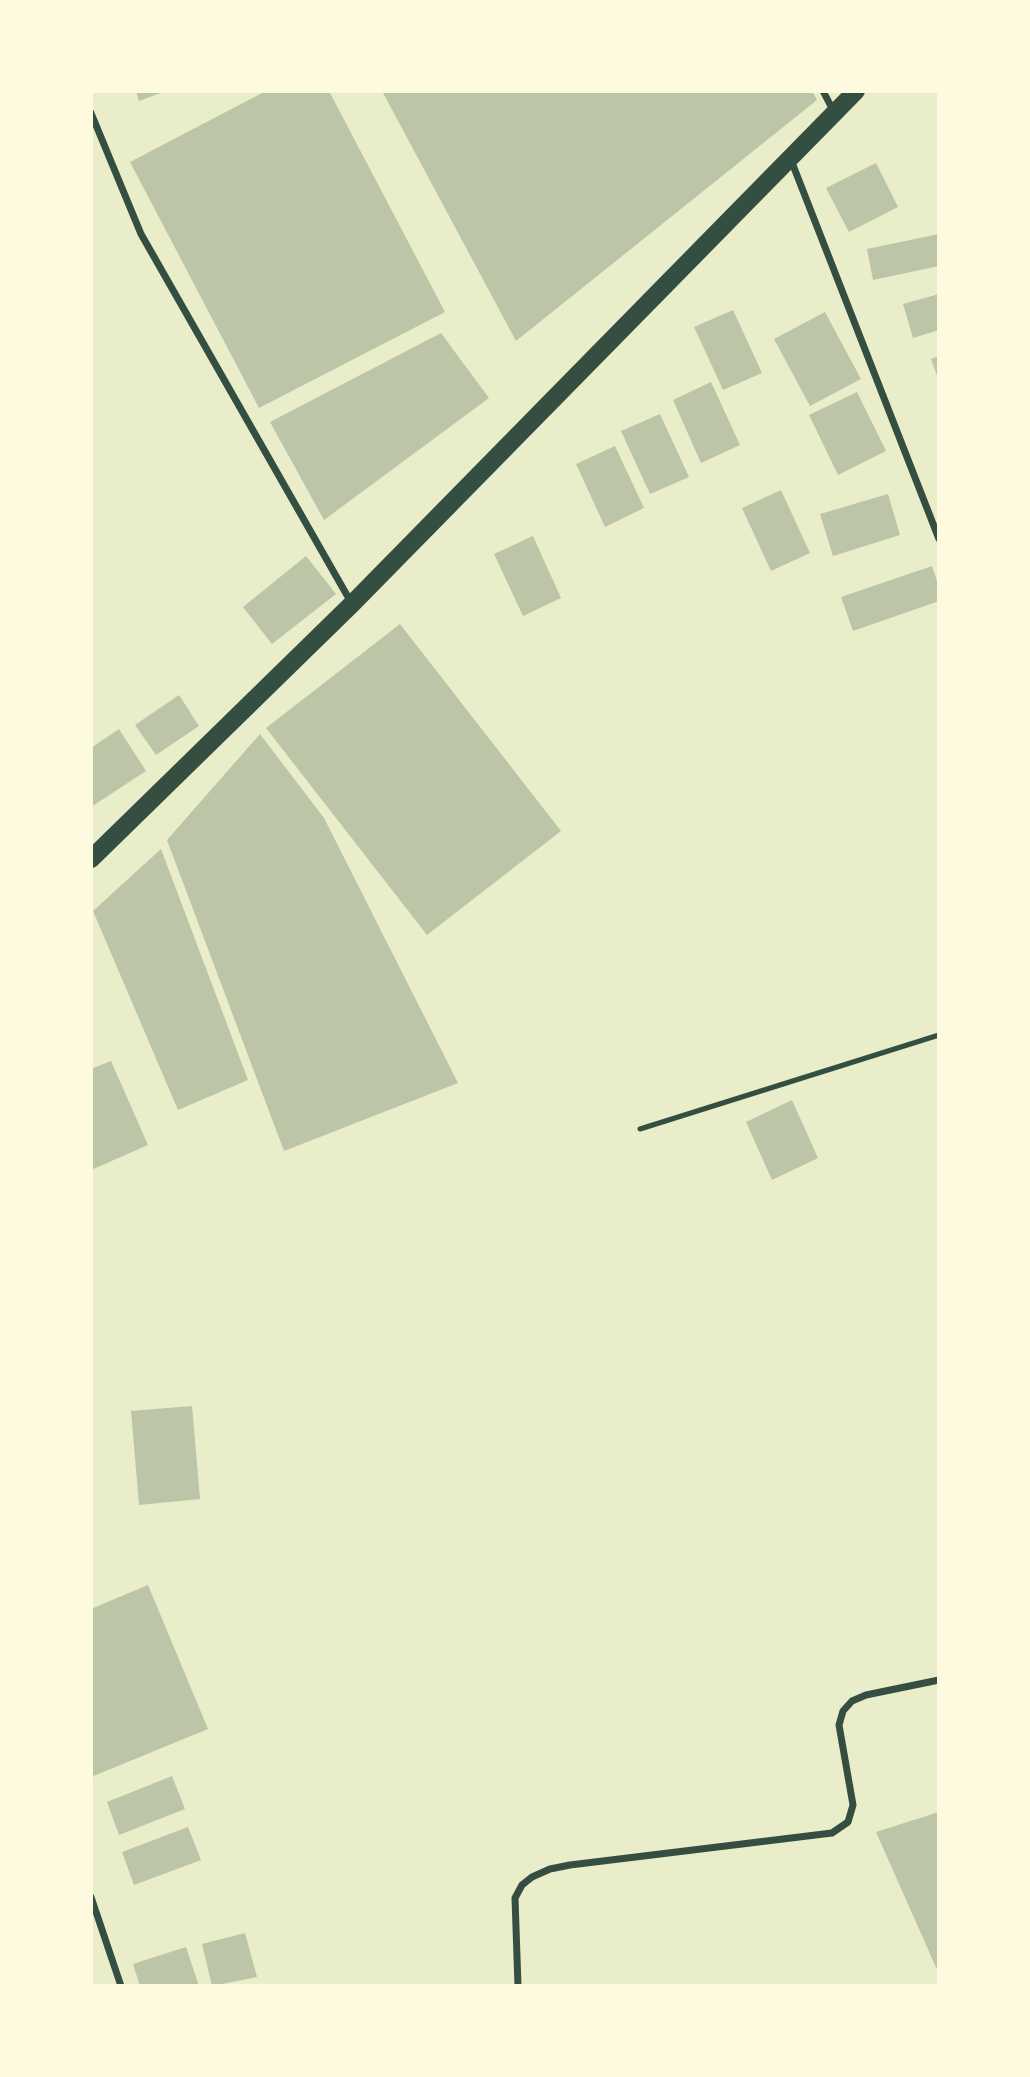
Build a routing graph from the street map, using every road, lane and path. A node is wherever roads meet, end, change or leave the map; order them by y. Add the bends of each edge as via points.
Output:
1 (823, 91) edge
2 (856, 91) edge
3 (91, 113) edge
4 (834, 113) junction
5 (790, 156) junction
6 (939, 538) edge
7 (352, 604) junction
8 (91, 859) edge
9 (939, 1035) edge
10 (640, 1129) dead end
11 (939, 1681) edge
12 (91, 1897) edge
13 (121, 1986) edge
14 (518, 1986) edge

1 - 4 street
2 - 4 main road
3 - 7 street via 141,234
4 - 5 main road
5 - 6 street
5 - 7 main road
7 - 8 main road
9 - 10 lane
11 - 14 street via 866,1695 843,1711 839,1725 853,1805 848,1822 832,1833 570,1865 532,1877 515,1898
12 - 13 street

